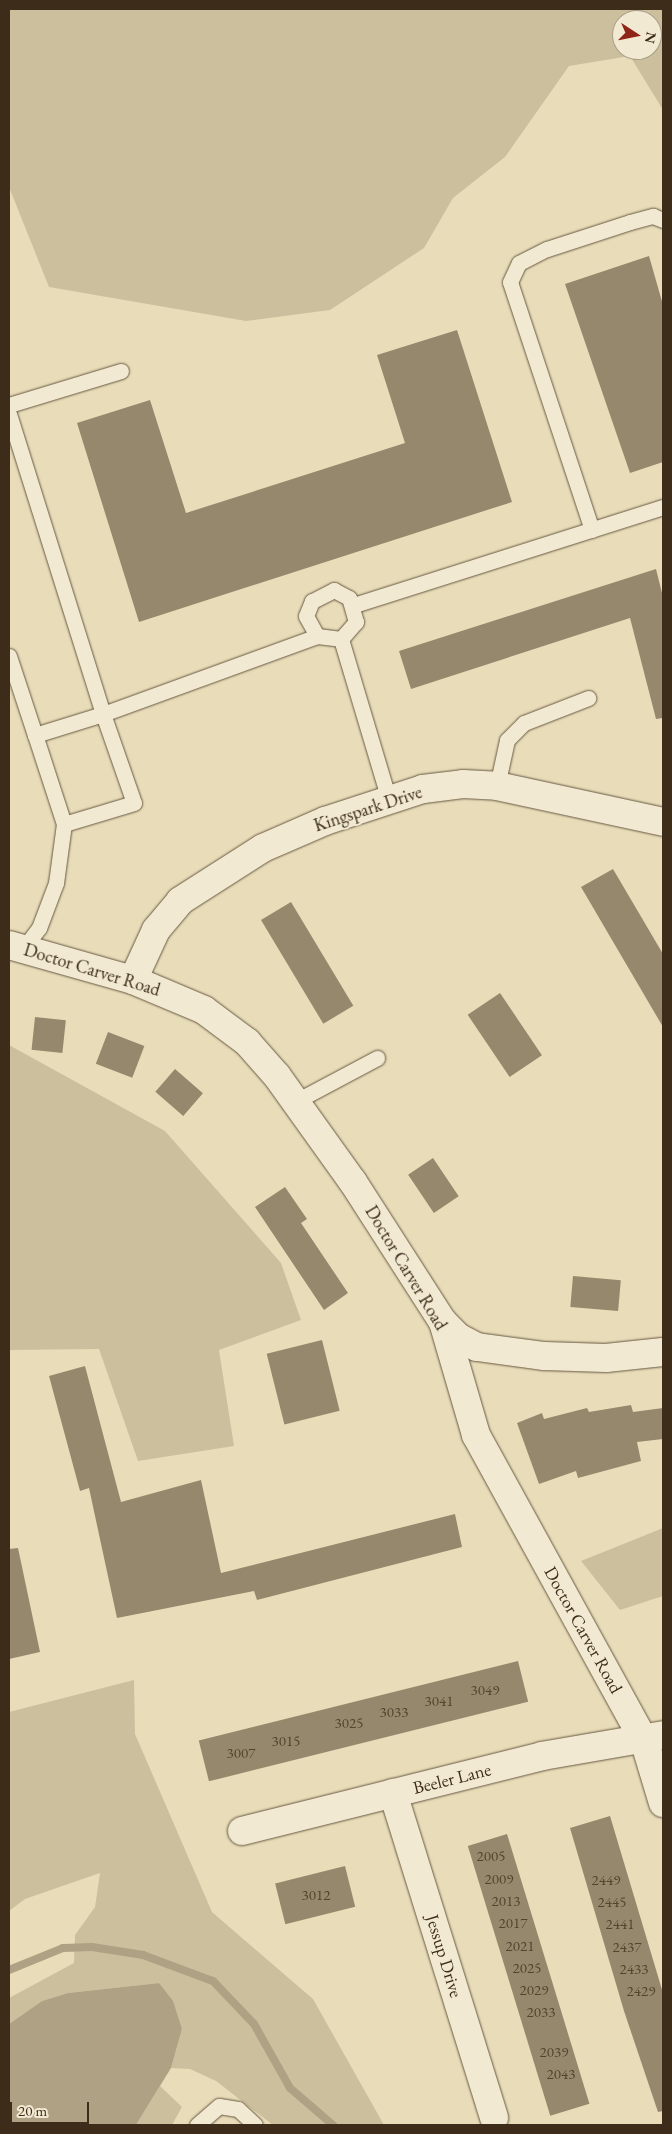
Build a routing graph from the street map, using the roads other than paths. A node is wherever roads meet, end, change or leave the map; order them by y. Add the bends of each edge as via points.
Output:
1 (663, 220) edge
2 (121, 371) dead end
3 (9, 406) edge
4 (9, 414) edge
5 (663, 507) edge
6 (592, 530) junction
7 (354, 605) junction
8 (317, 636) junction
9 (341, 639) junction
10 (9, 656) edge
11 (588, 698) dead end
12 (103, 714) junction
13 (35, 735) junction
14 (497, 786) junction
15 (389, 800) junction
16 (663, 822) edge
17 (64, 824) junction
18 (16, 947) edge
19 (133, 980) junction
20 (377, 1058) dead end
21 (296, 1101) junction
22 (443, 1322) junction
23 (663, 1352) edge
24 (654, 1738) edge
25 (393, 1793) junction
26 (663, 1803) edge
27 (242, 1831) dead end
28 (494, 2118) dead end
29 (196, 2125) edge
30 (255, 2125) edge

1 - 6 lane via 653,216 547,249 519,262 510,282
2 - 3 lane
4 - 12 lane
5 - 6 lane
6 - 7 lane
7 - 8 lane via 334,590 318,594 306,616
7 - 9 lane via 356,622
8 - 9 lane
8 - 12 lane
9 - 15 lane
10 - 13 lane
11 - 14 lane via 524,723 507,740
12 - 13 lane
12 - 17 lane via 134,803
13 - 17 lane
14 - 15 street, Kingspark Drive via 463,784
14 - 16 street, Kingspark Drive
15 - 19 street, Kingspark Drive via 325,821 263,848 180,901 156,930
17 - 18 lane via 56,884 39,928
18 - 19 street, Doctor Carver Road
19 - 21 street, Doctor Carver Road via 204,1010 247,1042
20 - 21 lane
21 - 22 street, Doctor Carver Road
22 - 23 street via 458,1337 477,1347 534,1355 606,1358
22 - 24 street, Doctor Carver Road via 476,1435
24 - 25 street, Beeler Lane via 542,1756
24 - 26 street, Doctor Carver Road
25 - 27 street, Beeler Lane
25 - 28 street, Jessup Drive
29 - 30 lane via 219,2106 238,2108

